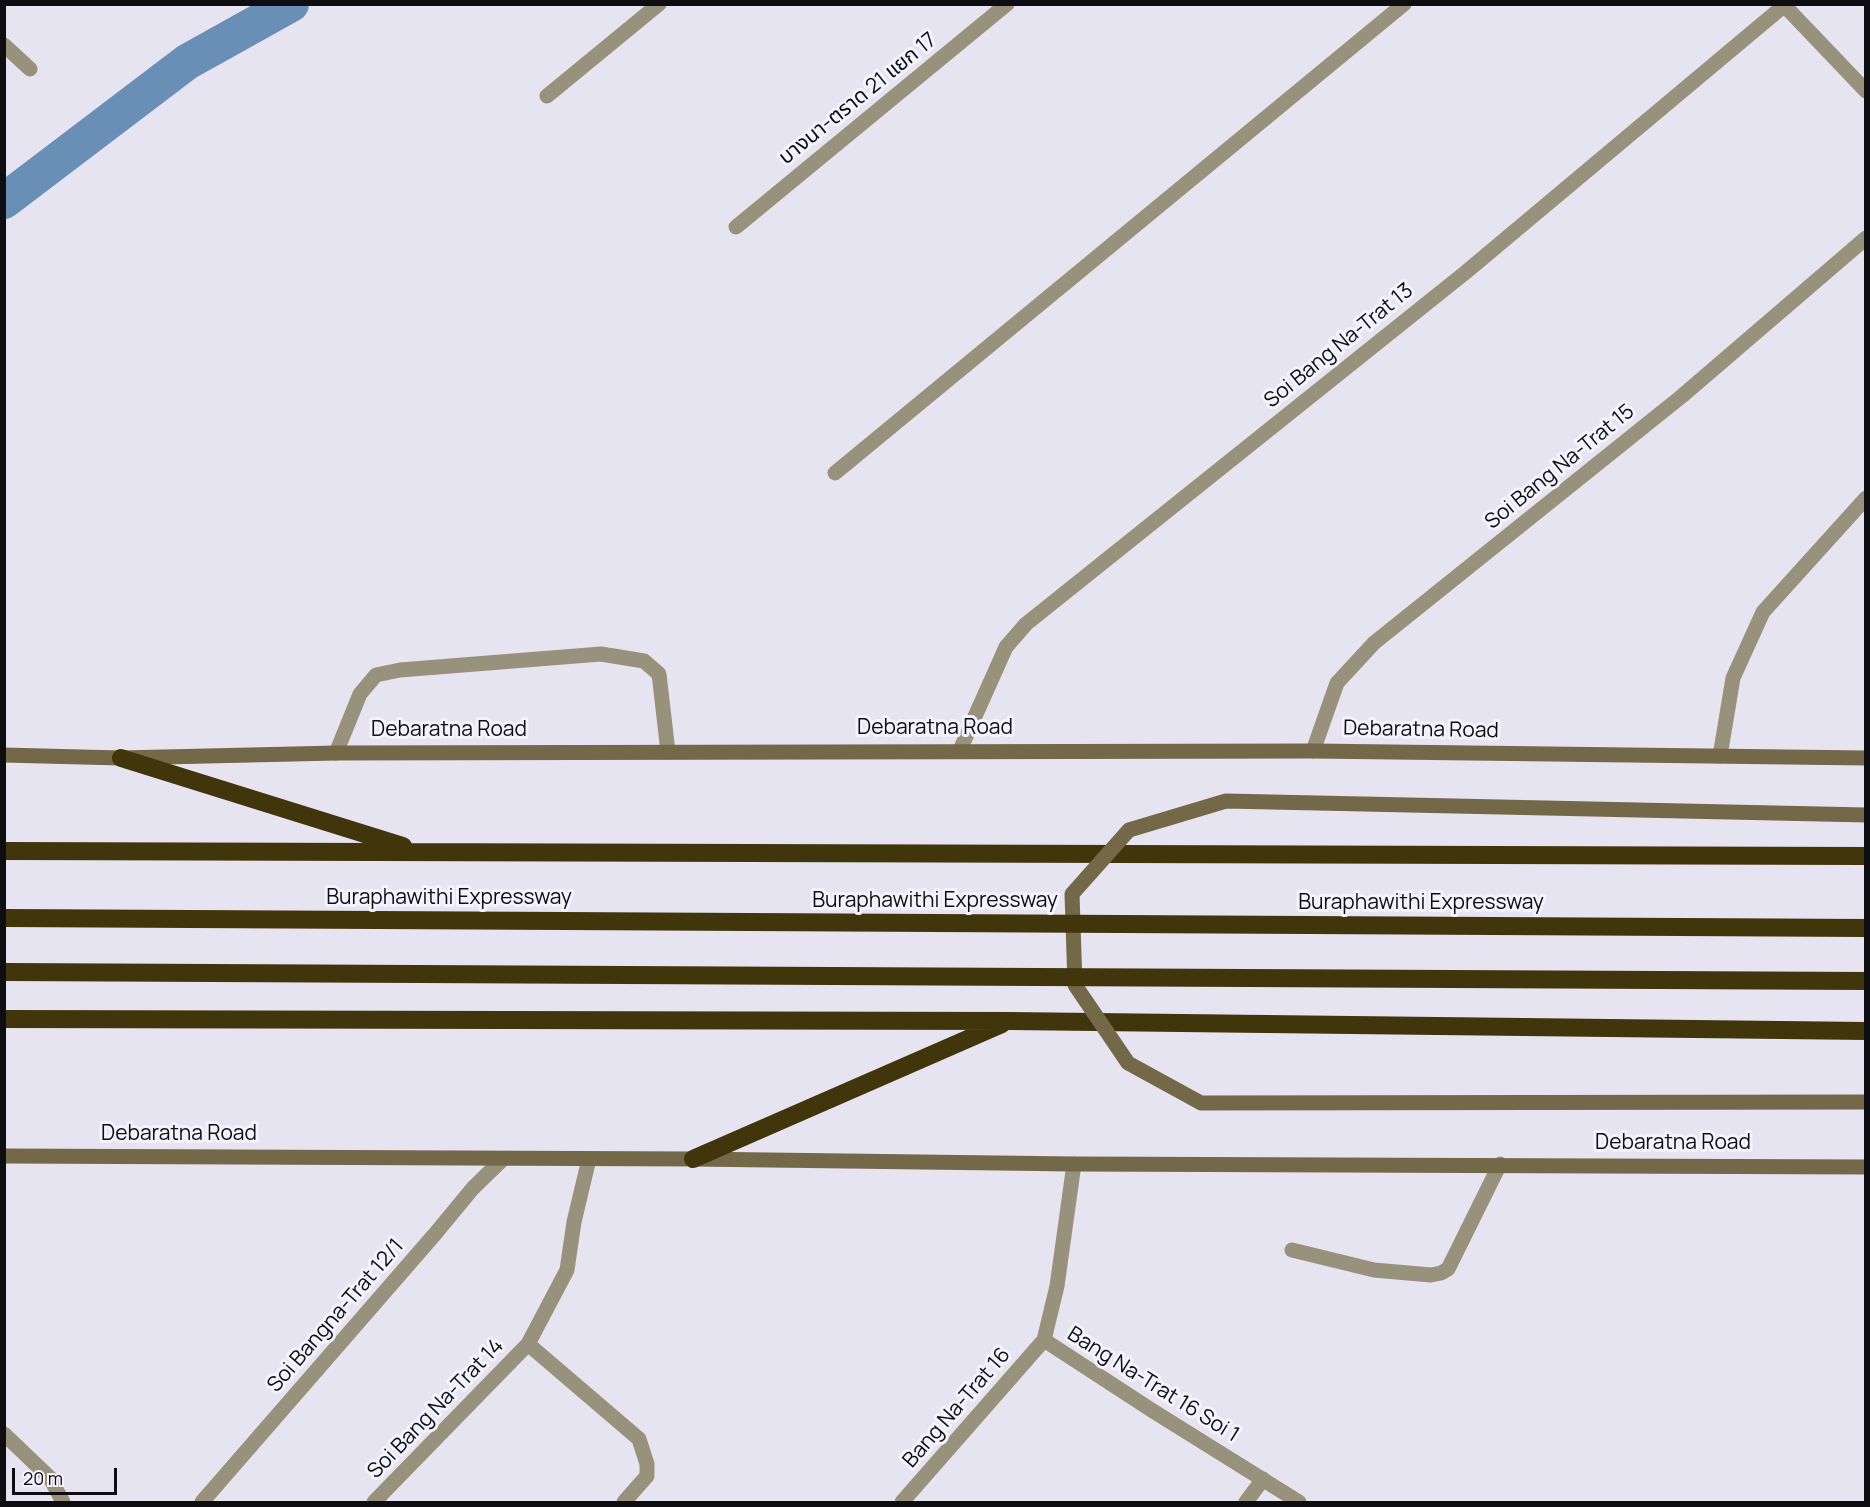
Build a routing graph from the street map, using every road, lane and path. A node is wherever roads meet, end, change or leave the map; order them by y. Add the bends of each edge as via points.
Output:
1 (659, 4) edge
2 (1007, 4) edge
3 (1404, 4) edge
4 (1784, 5) edge
5 (4, 45) edge
6 (30, 69) dead end
7 (1866, 91) edge
8 (547, 96) dead end
9 (736, 226) dead end
10 (1866, 238) edge
11 (835, 472) dead end
12 (1866, 498) edge
13 (960, 750) junction
14 (1312, 751) junction
15 (668, 752) junction
16 (336, 753) junction
17 (4, 756) edge
18 (1720, 756) junction
19 (121, 758) junction
20 (1866, 758) edge
21 (1866, 815) edge
22 (4, 851) edge
23 (420, 851) junction
24 (1866, 856) edge
25 (4, 918) edge
26 (1866, 928) edge
27 (4, 972) edge
28 (1866, 981) edge
29 (4, 1019) edge
30 (1009, 1021) junction
31 (1866, 1031) edge
32 (1866, 1102) edge
33 (4, 1156) edge
34 (503, 1159) junction
35 (589, 1159) junction
36 (693, 1159) junction
37 (1074, 1164) junction
38 (1500, 1164) junction
39 (1866, 1167) edge
40 (1292, 1250) dead end
41 (1044, 1340) junction
42 (528, 1344) junction
43 (4, 1434) edge
44 (1263, 1479) junction
45 (63, 1503) edge
46 (202, 1503) edge
47 (374, 1503) edge
48 (624, 1503) edge
49 (902, 1503) edge
50 (1246, 1503) edge
51 (1299, 1503) edge

1 - 8 street
2 - 9 street, บางนา-ตราด 21 แยก 17
3 - 11 street
4 - 7 street
4 - 13 street, Soi Bang Na-Trat 13 via 1466,272 1026,624 1006,647
5 - 6 street
10 - 14 street, Soi Bang Na-Trat 15 via 1682,396 1374,643 1337,683
12 - 18 street via 1763,612 1733,678
13 - 14 main road, Debaratna Road
13 - 15 main road, Debaratna Road
14 - 18 main road, Debaratna Road
15 - 16 main road, Debaratna Road
15 - 16 street via 658,674 644,661 601,654 376,675 360,694
16 - 19 main road, Debaratna Road
17 - 19 main road, Debaratna Road
18 - 20 main road, Debaratna Road
19 - 23 highway
21 - 32 main road, bridge via 1226,801 1129,830 1072,894 1075,986 1128,1063 1200,1103
22 - 23 highway
23 - 24 highway
25 - 26 highway, Buraphawithi Expressway, bridge
27 - 28 highway, bridge
29 - 30 highway
30 - 31 highway
30 - 36 highway
33 - 34 main road, Debaratna Road
34 - 35 main road, Debaratna Road
34 - 46 street, Soi Bangna-Trat 12/1 via 473,1188
35 - 36 main road, Debaratna Road
35 - 42 street, Soi Bang Na-Trat 14 via 567,1270
36 - 37 main road, Debaratna Road
37 - 38 main road, Debaratna Road
37 - 41 street, Bang Na-Trat 16 Soi 1 via 1057,1286
38 - 39 main road, Debaratna Road
38 - 40 street via 1448,1269 1441,1273 1374,1270
41 - 44 street, Bang Na-Trat 16 Soi 1
41 - 49 street, Bang Na-Trat 16
42 - 47 street, Soi Bang Na-Trat 14
42 - 48 street, Soi Bang Na-Trat 14 via 639,1439 647,1464 646,1476
43 - 45 street via 50,1478
44 - 50 street
44 - 51 street, Bang Na-Trat 16 Soi 1

